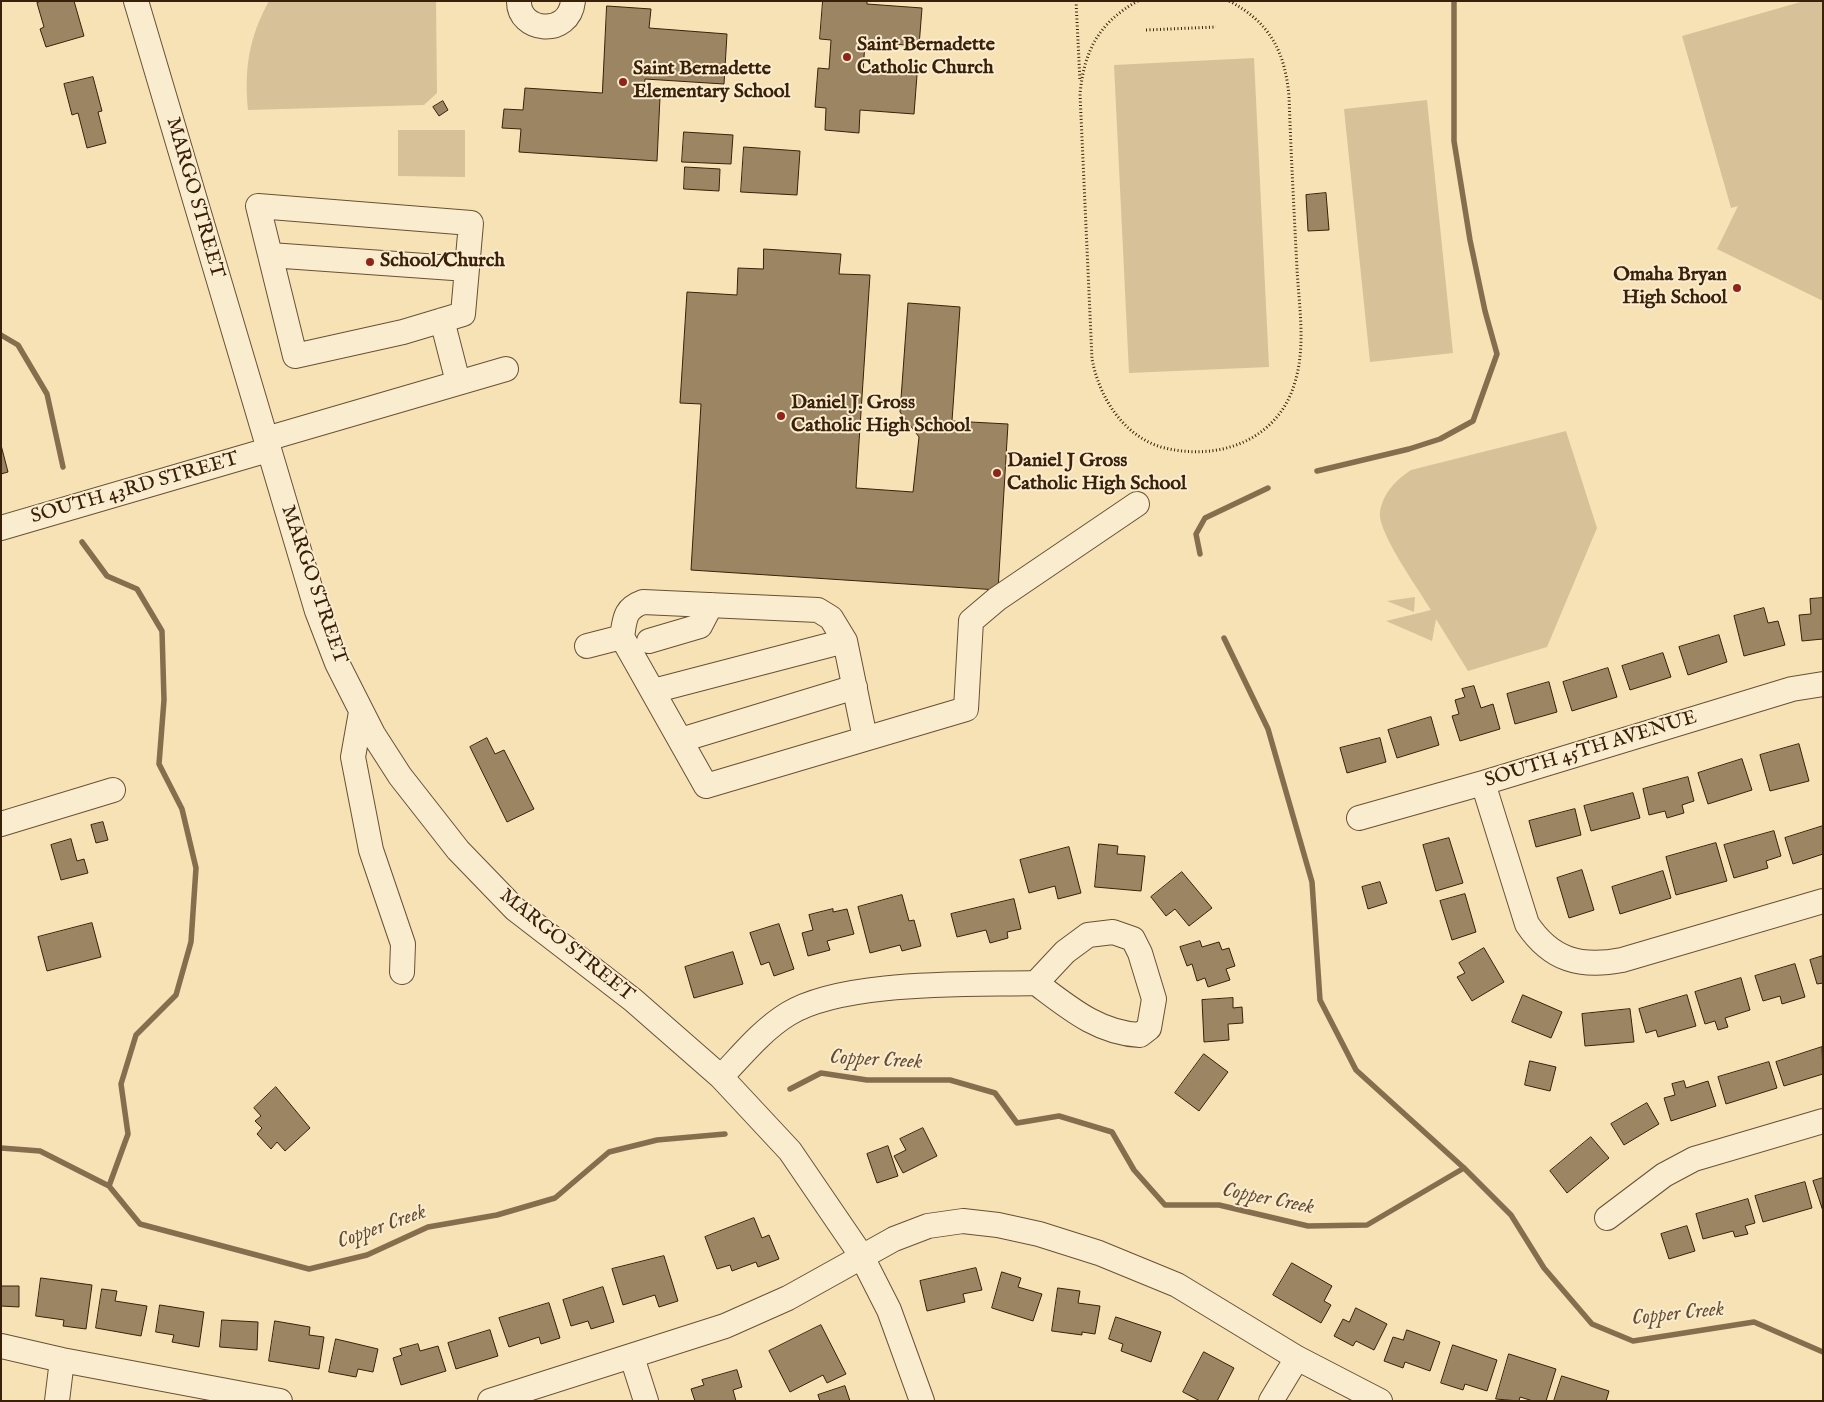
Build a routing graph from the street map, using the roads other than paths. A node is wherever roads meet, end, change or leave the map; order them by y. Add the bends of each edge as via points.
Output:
1 (136, 1) edge
2 (520, 1) edge
3 (573, 1) edge
4 (270, 255) junction
5 (467, 269) junction
6 (442, 320) junction
7 (506, 369) dead end
8 (458, 382) junction
9 (267, 444) junction
10 (1137, 504) dead end
11 (1, 528) edge
12 (711, 605) junction
13 (622, 637) junction
14 (649, 641) dead end
15 (844, 641) junction
16 (587, 646) dead end
17 (1823, 684) edge
18 (855, 687) junction
19 (653, 692) junction
20 (361, 712) junction
21 (865, 738) junction
22 (681, 740) junction
23 (1483, 783) junction
24 (113, 790) dead end
25 (1359, 818) dead end
26 (1, 824) edge
27 (1823, 901) edge
28 (402, 972) dead end
29 (1036, 983) junction
30 (721, 1077) junction
31 (1823, 1121) edge
32 (1607, 1218) dead end
33 (861, 1255) junction
34 (1, 1346) edge
35 (632, 1357) junction
36 (1297, 1358) junction
37 (62, 1360) junction
38 (58, 1401) edge
39 (280, 1401) edge
40 (490, 1401) edge
41 (646, 1401) edge
42 (922, 1401) edge
43 (1271, 1401) edge
44 (1380, 1401) edge

1 - 9 street, MARGO STREET
2 - 3 street via 522,15 529,22 559,26 566,21
4 - 5 street
4 - 5 street via 258,206 471,223
4 - 6 street via 295,356
5 - 6 street via 463,314
6 - 8 street
7 - 8 street, SOUTH 43RD STREET
8 - 9 street, SOUTH 43RD STREET
9 - 11 street, SOUTH 43RD STREET
9 - 20 street, MARGO STREET via 317,611
10 - 21 street via 997,599 971,621 966,709
12 - 13 street via 644,602 632,607 626,617
12 - 14 street via 700,626
12 - 15 street via 818,610 831,618
13 - 16 street
13 - 19 street
15 - 18 street
15 - 19 street
17 - 23 street, SOUTH 45TH AVENUE via 1792,689
18 - 21 street
18 - 22 street
19 - 22 street
20 - 28 street via 353,757 372,850 403,944
20 - 30 street, MARGO STREET via 400,776 452,842 515,909 633,1000
21 - 22 street via 706,786
23 - 25 street, SOUTH 45TH AVENUE
23 - 27 street via 1527,924 1539,941 1555,954 1590,964 1605,963
24 - 26 street
29 - 29 street via 1105,1029 1140,1035 1149,1028 1154,1000 1133,939 1114,932 1088,935 1065,952
29 - 30 street via 879,989 816,1001 768,1028
30 - 33 street, MARGO STREET via 790,1151
31 - 32 street via 1694,1159 1656,1180
33 - 35 street via 788,1298 725,1326
33 - 36 street via 928,1226 963,1221 1039,1234 1099,1253 1177,1285
33 - 42 street, MARGO STREET via 889,1310
34 - 37 street
35 - 40 street
35 - 41 street
36 - 43 street
36 - 44 street
37 - 38 street
37 - 39 street

